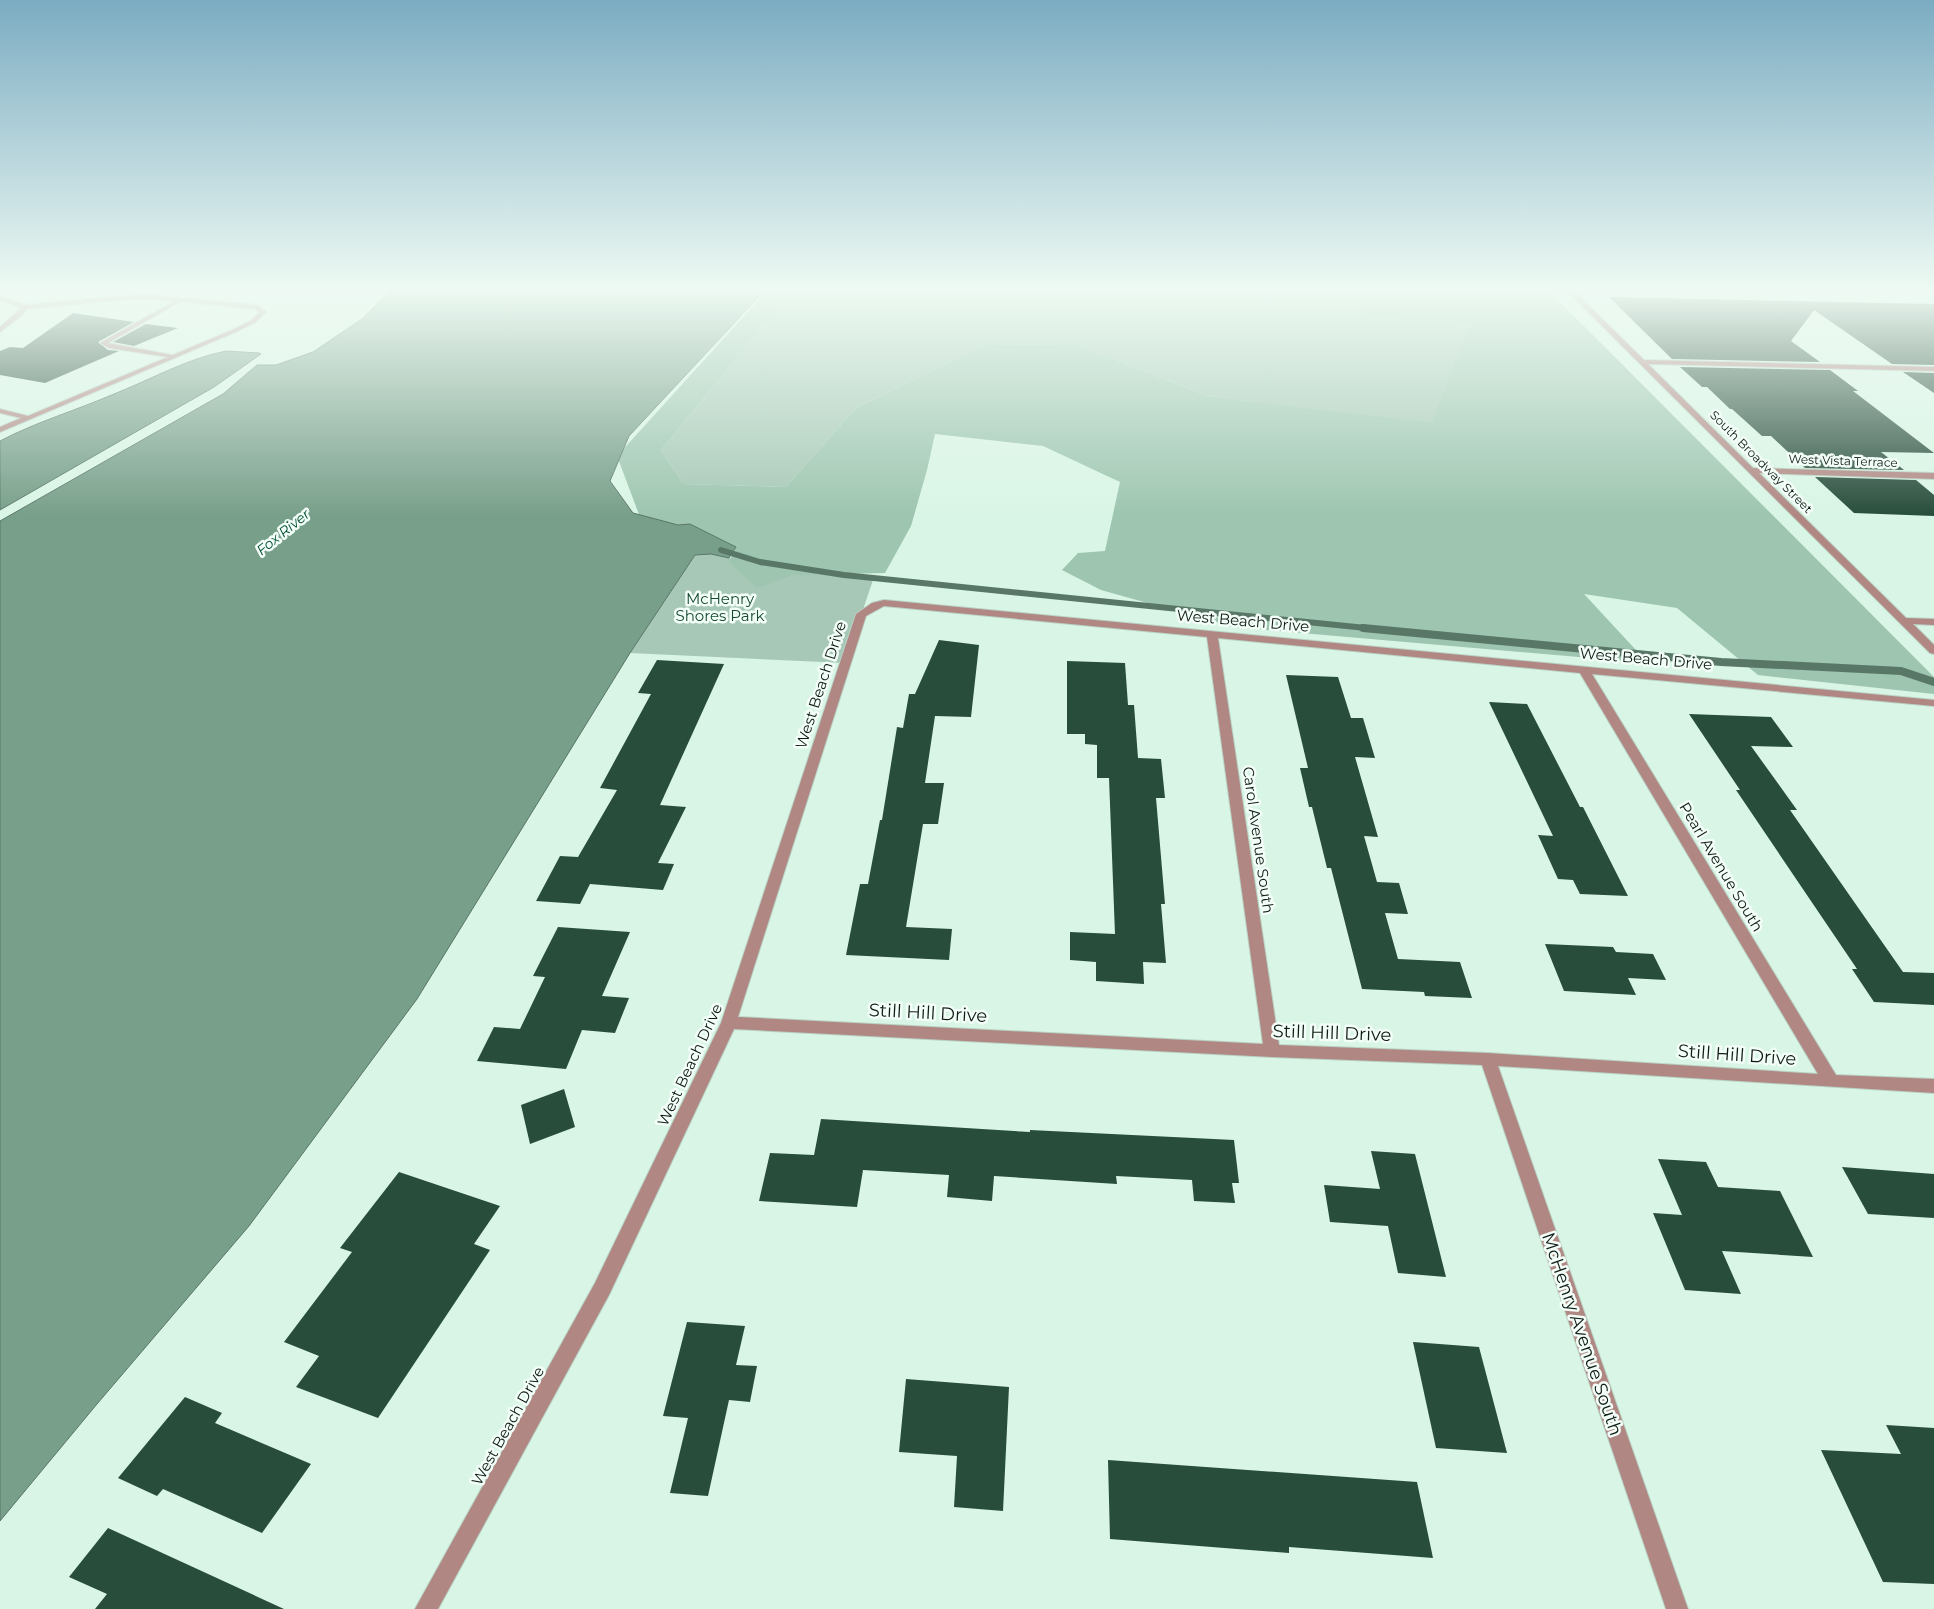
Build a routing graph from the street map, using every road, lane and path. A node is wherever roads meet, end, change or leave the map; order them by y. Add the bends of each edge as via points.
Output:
1 (151, 366) edge
2 (1646, 366) edge
3 (1812, 366) edge
4 (1934, 369) edge
5 (0, 411) edge
6 (28, 418) junction
7 (0, 430) edge
8 (1751, 470) junction
9 (1934, 476) edge
10 (1904, 621) junction
11 (1934, 622) edge
12 (1212, 634) junction
13 (1934, 651) edge
14 (1584, 670) junction
15 (1934, 703) edge
16 (729, 1023) junction
17 (1272, 1051) junction
18 (1488, 1059) junction
19 (1830, 1081) junction
20 (1934, 1086) edge
21 (426, 1609) edge
22 (1677, 1609) edge

1 - 6 street
2 - 8 street, South Broadway Street
3 - 4 street
5 - 6 street
6 - 7 street
8 - 9 street, West Vista Terrace
8 - 10 street, South Broadway Street
10 - 11 street
10 - 13 street, South Broadway Street
12 - 14 street, West Beach Drive
12 - 16 street, West Beach Drive via 884,603 876,604 861,614
12 - 17 street, Carol Avenue South
14 - 15 street, West Beach Drive
14 - 19 street, Pearl Avenue South
16 - 17 street, Still Hill Drive
16 - 21 street, West Beach Drive via 602,1289
17 - 18 street, Still Hill Drive
18 - 19 street, Still Hill Drive
18 - 22 street, McHenry Avenue South
19 - 20 street, Still Hill Drive

